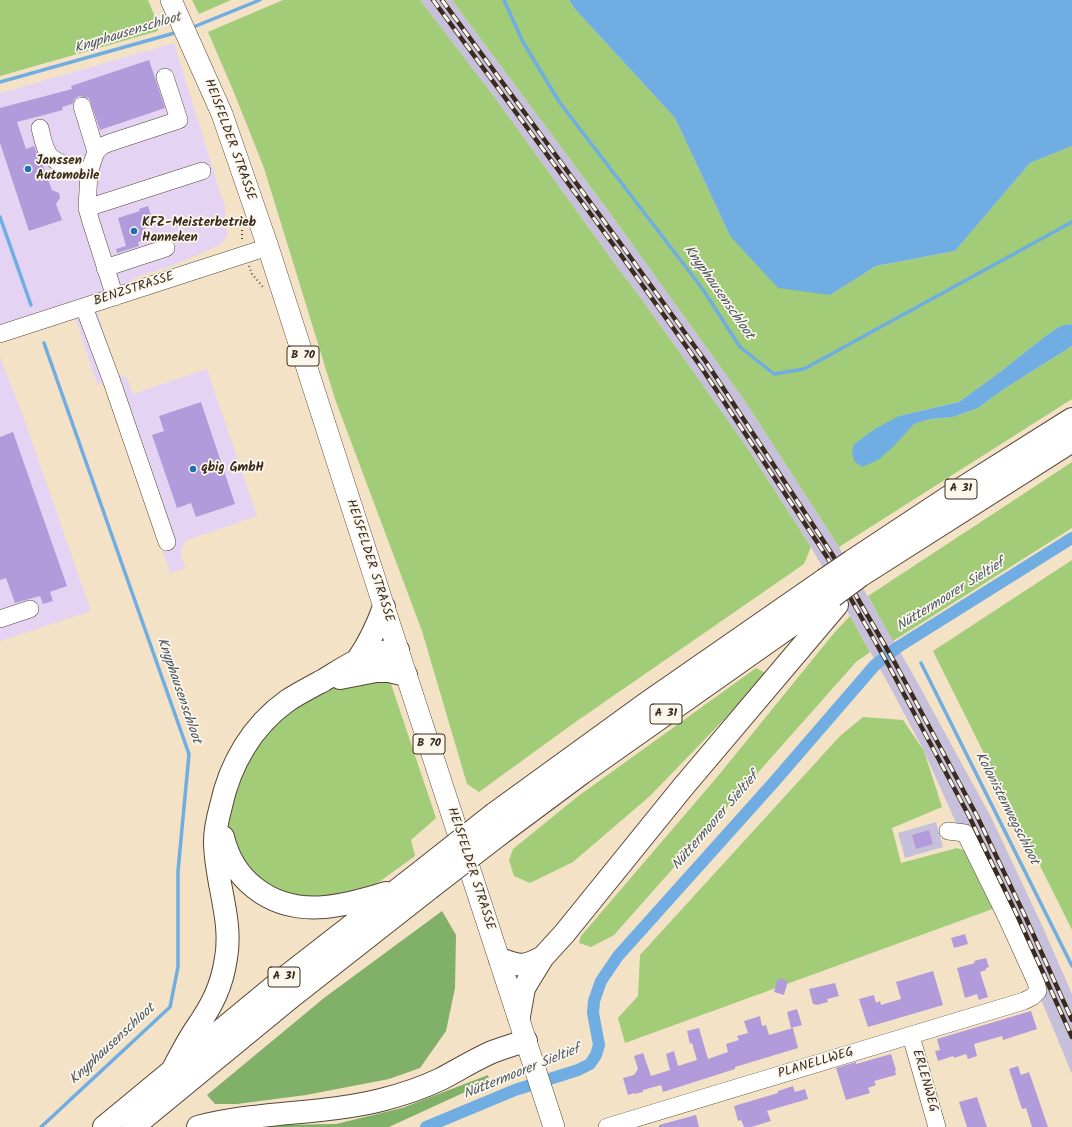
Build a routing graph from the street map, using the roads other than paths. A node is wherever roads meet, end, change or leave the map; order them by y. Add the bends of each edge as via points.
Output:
1 (173, 4) edge
2 (165, 77) dead end
3 (82, 106) dead end
4 (40, 128) dead end
5 (96, 152) junction
6 (202, 172) dead end
7 (89, 173) junction
8 (87, 208) junction
9 (268, 247) junction
10 (166, 248) dead end
11 (105, 268) junction
12 (115, 297) junction
13 (84, 307) junction
14 (0, 334) edge
15 (1072, 419) edge
16 (1072, 441) edge
17 (167, 542) dead end
18 (842, 584) junction
19 (384, 607) junction
20 (30, 609) dead end
21 (0, 619) edge
22 (398, 650) junction
23 (358, 659) junction
24 (406, 675) junction
25 (317, 683) junction
26 (218, 818) junction
27 (948, 831) dead end
28 (427, 879) junction
29 (399, 889) junction
30 (543, 957) junction
31 (500, 959) junction
32 (518, 1016) junction
33 (911, 1036) junction
34 (526, 1041) junction
35 (173, 1069) junction
36 (104, 1127) edge
37 (133, 1127) edge
38 (198, 1127) edge
39 (554, 1127) edge
40 (607, 1127) edge
41 (937, 1127) edge

1 - 9 main road, HEISFELDER STRASSE / B 70 via 222,114
2 - 5 street via 179,120 109,143
3 - 5 street
4 - 7 street via 48,154 52,158
5 - 7 street
6 - 8 street
7 - 8 street
8 - 11 street
9 - 12 street, BENZSTRASSE
9 - 19 main road, HEISFELDER STRASSE / B 70
10 - 11 street
11 - 12 street
12 - 13 street, BENZSTRASSE
13 - 14 street, BENZSTRASSE
13 - 17 street
15 - 18 highway, A 31 via 964,487
16 - 18 highway, A 31
18 - 28 highway, A 31, bridge via 647,703
18 - 30 highway via 683,787
19 - 22 main road, HEISFELDER STRASSE / B 70
19 - 23 highway via 376,629
20 - 21 street
22 - 23 highway via 384,651
22 - 24 main road, HEISFELDER STRASSE / B 70
23 - 25 highway
24 - 25 highway via 376,671
24 - 31 main road, HEISFELDER STRASSE / B 70
25 - 26 highway via 278,708 244,746 227,781
26 - 29 highway via 228,855 240,874 260,892 280,902 295,907 321,908
26 - 35 highway via 215,841 226,920 226,958 222,980 211,1006
27 - 33 street, PLANELLWEG via 965,833 1006,916 1038,991 1024,1001
28 - 29 highway, A 31
28 - 37 highway, A 31 via 290,998
29 - 35 highway, A 31
30 - 31 highway via 530,964 516,966
30 - 32 highway via 524,988
31 - 32 main road, HEISFELDER STRASSE / B 70
32 - 34 main road, HEISFELDER STRASSE / B 70
33 - 40 street, PLANELLWEG
33 - 41 street, ERLENWEG
34 - 38 highway via 492,1052 412,1091 380,1100 216,1122
34 - 39 main road, HEISFELDER STRASSE / B 70
35 - 36 highway, A 31

